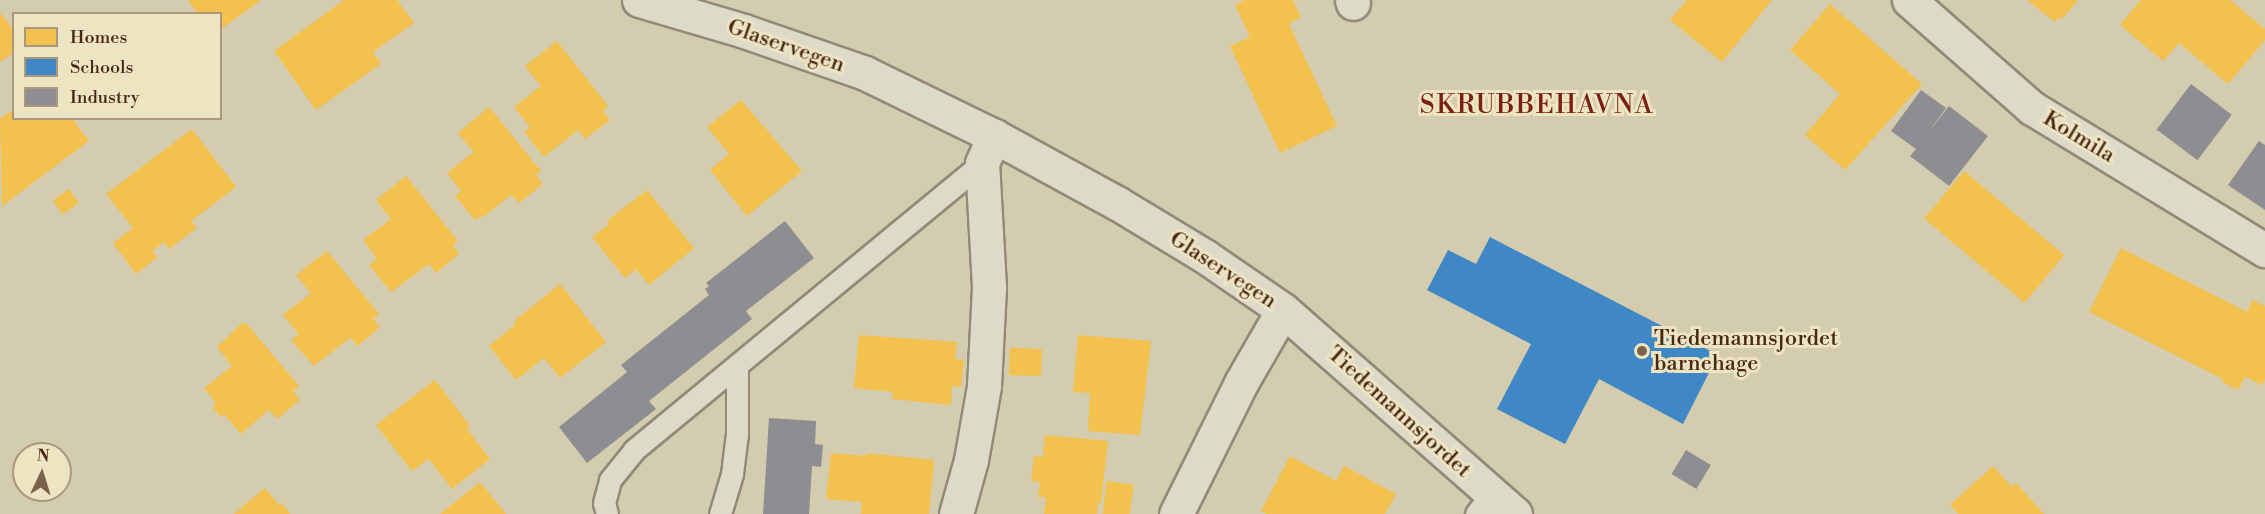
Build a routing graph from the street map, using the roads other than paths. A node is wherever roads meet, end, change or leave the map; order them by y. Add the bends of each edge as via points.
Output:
1 (639, 0) edge
2 (1909, 0) edge
3 (988, 149) junction
4 (2265, 250) edge
5 (1283, 310) junction
6 (737, 366) junction
7 (1494, 507) edge
8 (607, 514) edge
9 (720, 514) edge
10 (956, 514) edge
11 (1176, 514) edge

1 - 3 street, Glaservegen via 865,73
2 - 4 street, Kolmila via 2032,108
3 - 5 street, Glaservegen via 1117,203
3 - 6 lane
3 - 10 street via 989,287 984,386 971,460
5 - 7 street, Tiedemannsjordet
5 - 11 street, Glaservegen via 1241,383
6 - 8 lane via 634,450 610,480 604,503
6 - 9 lane via 737,436 732,474

